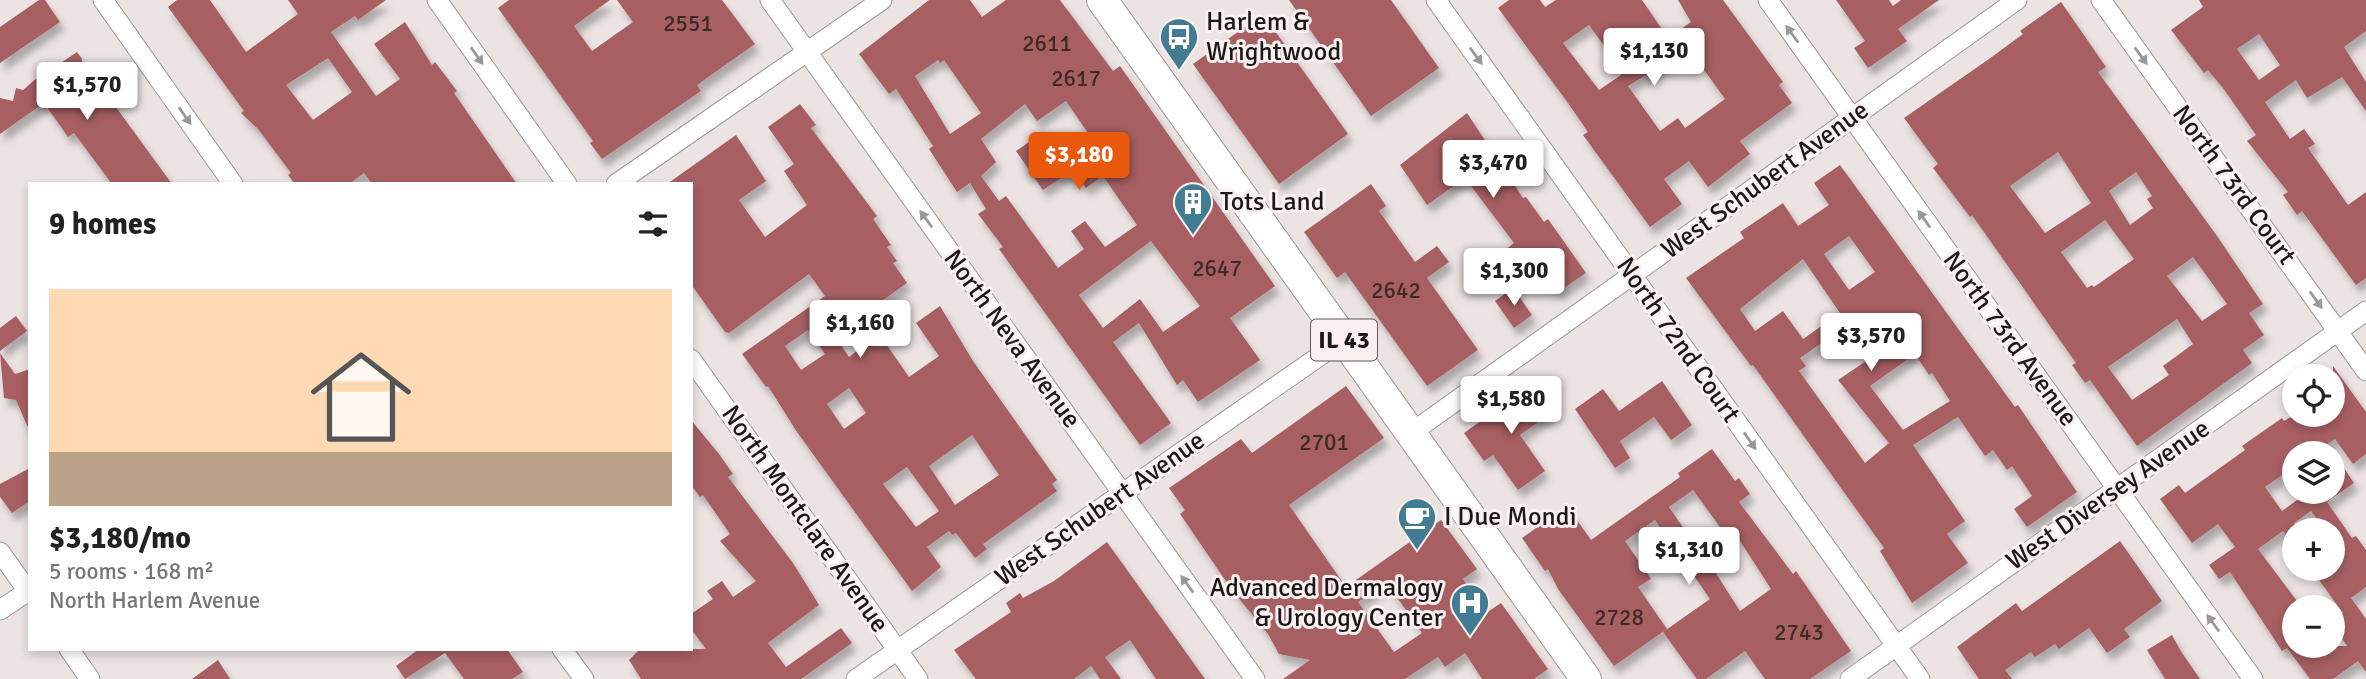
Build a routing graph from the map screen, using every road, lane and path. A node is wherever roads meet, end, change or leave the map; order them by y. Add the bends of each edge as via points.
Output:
1 (103, 0) edge
2 (437, 0) edge
3 (770, 0) edge
4 (882, 0) edge
5 (1102, 0) edge
6 (1436, 0) edge
7 (1768, 0) edge
8 (2017, 0) edge
9 (2101, 0) edge
10 (807, 52) junction
11 (1852, 118) junction
12 (232, 182) edge
13 (566, 182) edge
14 (619, 182) edge
15 (1632, 275) junction
16 (2366, 311) edge
17 (2338, 331) junction
18 (1344, 339) junction
19 (693, 362) edge
20 (2366, 371) edge
21 (1410, 433) junction
22 (2117, 489) junction
23 (1122, 494) junction
24 (0, 552) edge
25 (28, 591) edge
26 (28, 593) edge
27 (0, 610) edge
28 (1896, 646) junction
29 (898, 650) junction
30 (70, 651) edge
31 (563, 651) edge
32 (90, 679) edge
33 (583, 679) edge
34 (856, 679) edge
35 (918, 679) edge
36 (1255, 679) edge
37 (1586, 679) edge
38 (1850, 679) edge
39 (1920, 679) edge
40 (2253, 679) edge

1 -> 12 street
2 -> 13 street
3 - 10 street, North Neva Avenue
4 - 10 street
5 - 18 main road, IL 43
6 -> 15 street, North 72nd Court
11 -> 7 street, North 73rd Avenue
8 - 11 street, West Schubert Avenue
9 -> 17 street, North 73rd Court
10 - 14 street
23 -> 10 street, North Neva Avenue
11 - 15 street, West Schubert Avenue
22 -> 11 street, North 73rd Avenue
15 - 21 street, West Schubert Avenue
15 -> 28 street, North 72nd Court
16 - 17 street, West Diversey Avenue
17 - 20 street, North 73rd Court
17 - 22 street, West Diversey Avenue
18 - 21 main road, IL 43
18 - 23 street, West Schubert Avenue
19 - 29 street, North Montclare Avenue
21 - 37 main road, IL 43
22 - 28 street, West Diversey Avenue
40 -> 22 street, North 73rd Avenue
23 - 29 street, West Schubert Avenue
36 -> 23 street, North Neva Avenue
24 - 25 street
26 - 27 street
28 - 38 street, West Diversey Avenue
28 - 39 street, North 72nd Court
29 - 34 street, West Schubert Avenue
29 - 35 street, North Montclare Avenue
30 - 32 street
31 - 33 street

